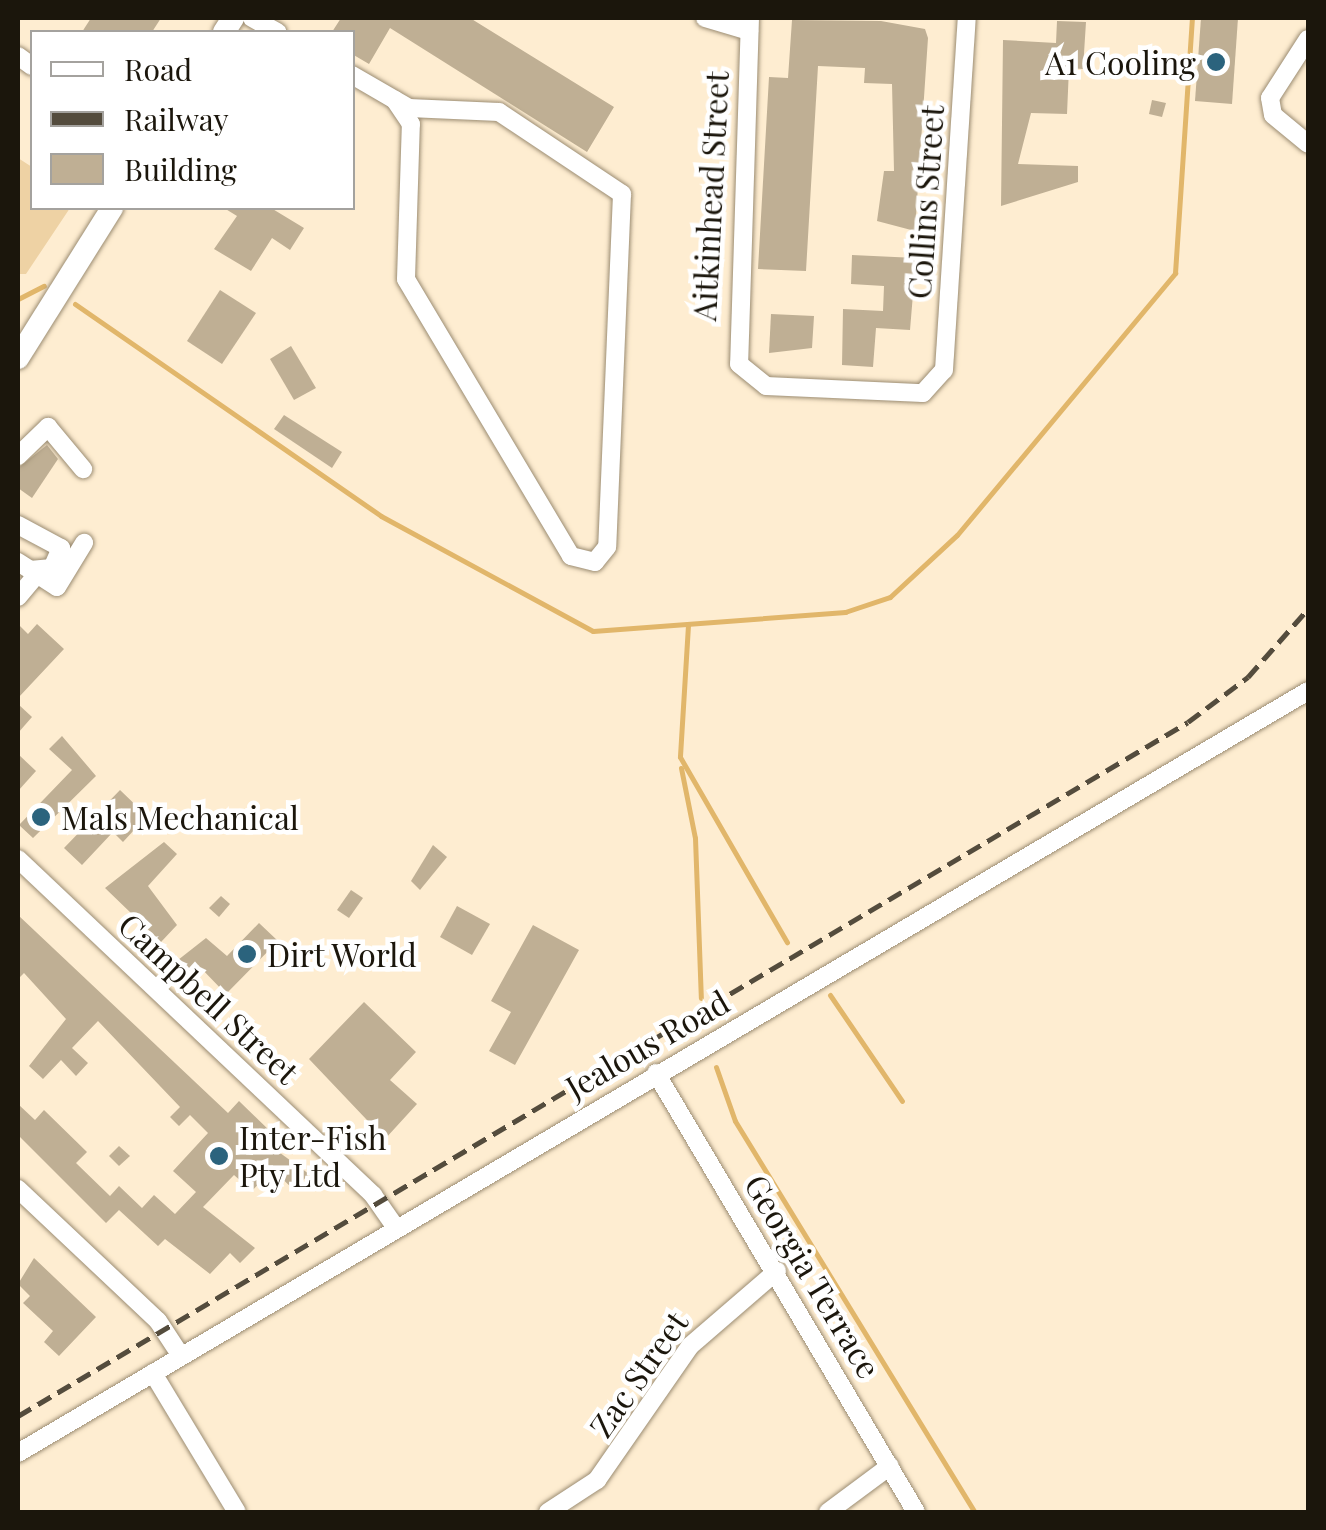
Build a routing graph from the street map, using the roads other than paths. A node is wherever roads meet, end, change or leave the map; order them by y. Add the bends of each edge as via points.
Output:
1 (705, 18) edge
2 (967, 18) edge
3 (749, 24) edge
4 (1308, 39) edge
5 (355, 77) edge
6 (395, 100) junction
7 (1308, 144) edge
8 (111, 210) edge
9 (18, 358) edge
10 (747, 375) joint
11 (18, 456) edge
12 (83, 469) dead end
13 (18, 525) edge
14 (84, 543) dead end
15 (28, 569) edge
16 (18, 598) edge
17 (1308, 691) edge
18 (18, 859) edge
19 (656, 1073) junction
20 (18, 1190) edge
21 (396, 1228) junction
22 (777, 1270) junction
23 (181, 1356) junction
24 (153, 1373) junction
25 (18, 1454) edge
26 (890, 1466) junction
27 (237, 1512) edge
28 (548, 1512) edge
29 (828, 1512) edge
30 (916, 1512) edge

1 - 3 street
2 - 10 street, Collins Street via 944,370 936,388 766,386
3 - 10 street, Aitkinhead Street via 733,329
4 - 7 street via 1270,107
5 - 6 street
6 - 6 street via 411,132 406,279 571,556 595,562 607,546 622,194 499,112
8 - 9 main road
11 - 12 street via 48,427
13 - 15 street via 61,548 52,568
14 - 15 street via 57,586
15 - 16 street
17 - 19 street, Jealous Road
18 - 21 street, Campbell Street via 373,1195
19 - 21 street, Jealous Road
19 - 22 street, Georgia Terrace
20 - 23 street via 158,1321
21 - 23 street, Jealous Road
22 - 26 street, Georgia Terrace
22 - 28 street, Zac Street via 690,1346 597,1480
23 - 24 street, Jealous Road
24 - 25 street, Jealous Road
24 - 27 street
26 - 29 street
26 - 30 street, Georgia Terrace

